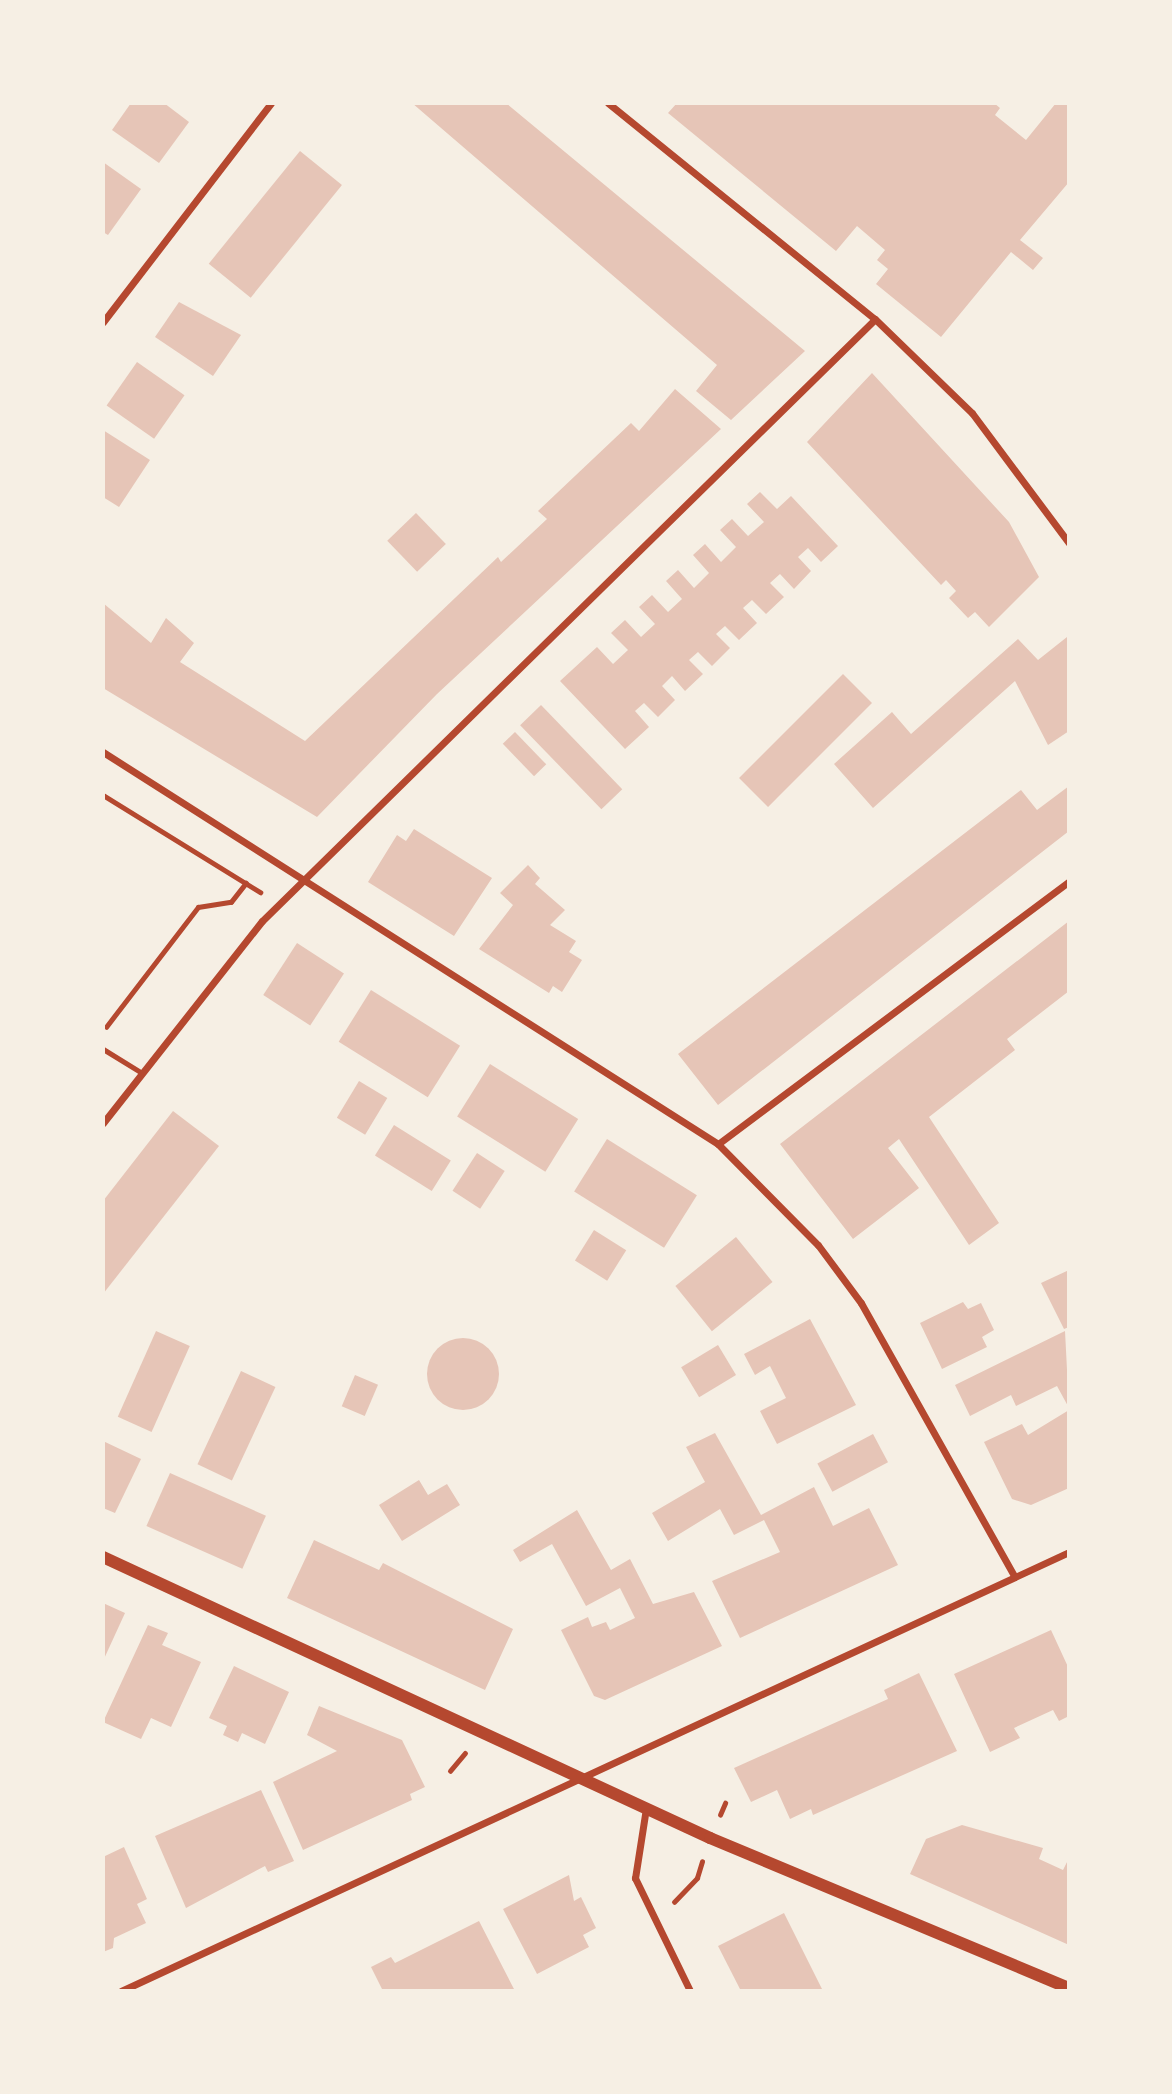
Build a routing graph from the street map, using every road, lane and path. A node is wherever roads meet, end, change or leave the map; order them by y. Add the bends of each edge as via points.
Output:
1 (271, 103) edge
2 (608, 103) edge
3 (875, 319) junction
4 (103, 322) edge
5 (1069, 543) edge
6 (103, 752) edge
7 (103, 795) edge
8 (308, 880) junction
9 (1069, 881) edge
10 (246, 883) junction
11 (281, 904) junction
12 (103, 1030) edge
13 (103, 1049) edge
14 (142, 1073) junction
15 (103, 1123) edge
16 (718, 1144) junction
17 (1069, 1552) edge
18 (103, 1557) edge
19 (1015, 1577) junction
20 (581, 1778) junction
21 (646, 1808) junction
22 (1069, 1988) edge
23 (121, 1991) edge
24 (690, 1991) edge

1 - 4 street
2 - 3 street
3 - 5 street via 972,413
3 - 8 street
6 - 8 street
7 - 10 path
8 - 11 street
8 - 16 street
9 - 16 street
10 - 11 path
10 - 12 path via 230,902 198,907
11 - 14 street
13 - 14 lane
14 - 15 street
16 - 19 street via 818,1245 861,1303
17 - 19 street
18 - 20 street
19 - 20 street
20 - 21 street
20 - 23 street
21 - 22 street
21 - 24 street via 635,1878

